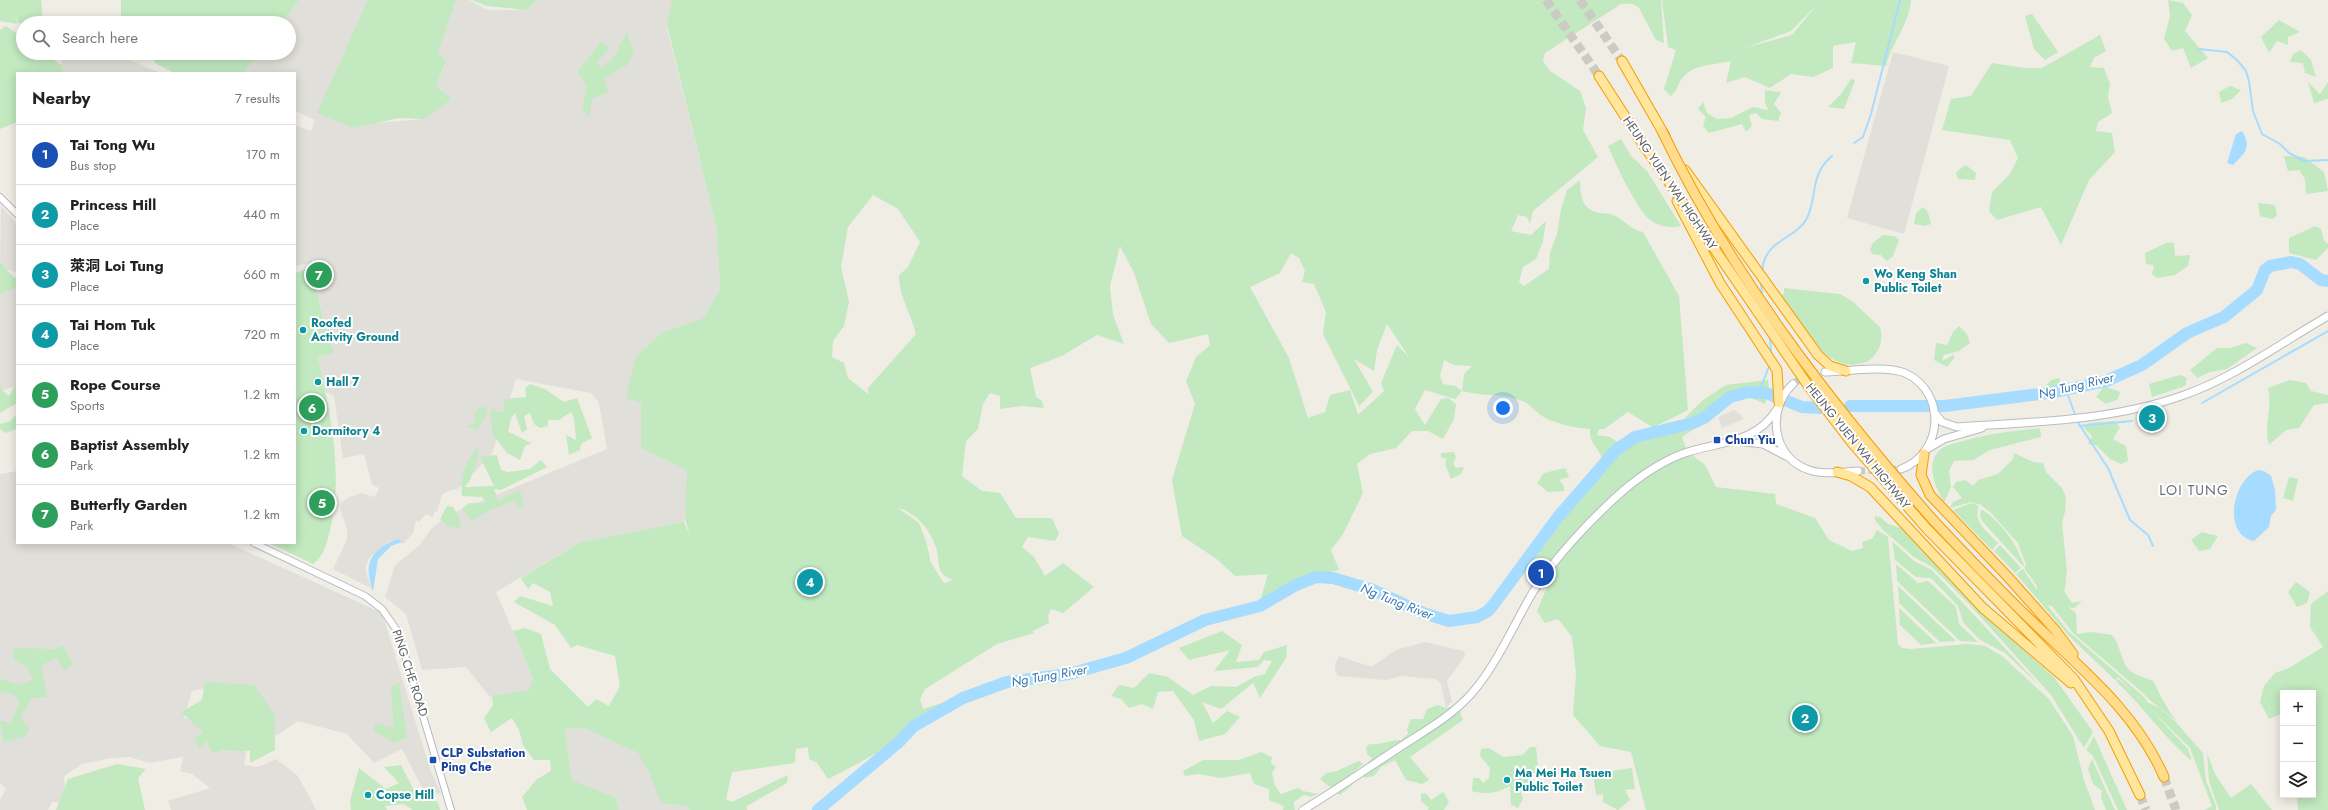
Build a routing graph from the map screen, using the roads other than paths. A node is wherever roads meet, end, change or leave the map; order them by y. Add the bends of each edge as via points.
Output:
1 (1622, 61) tunnel mouth
2 (1599, 76) tunnel mouth
3 (1662, 131) junction
4 (1642, 143) junction
5 (0, 197) edge
6 (16, 213) edge
7 (2328, 316) edge
8 (1846, 371) junction
9 (1825, 372) tunnel mouth
10 (1793, 384) tunnel mouth
11 (1783, 389) junction
12 (1777, 411) junction
13 (1934, 412) junction
14 (2000, 424) junction
15 (1734, 441) junction
16 (1925, 452) junction
17 (1789, 458) junction
18 (1901, 468) tunnel mouth
19 (1858, 471) tunnel mouth
20 (1837, 472) junction
21 (256, 544) edge
22 (2086, 671) junction
23 (2090, 700) junction
24 (2164, 777) tunnel mouth
25 (2140, 795) tunnel mouth
26 (450, 810) edge
27 (1304, 810) edge

1 - 3 highway, HEUNG YUEN WAI HIGHWAY
2 - 4 highway, HEUNG YUEN WAI HIGHWAY
3 - 8 highway, bridge via 1695,184 1822,359 1830,366
3 - 22 highway, HEUNG YUEN WAI HIGHWAY, bridge via 1683,175 1712,225 1788,340 1863,439 1934,521 2013,603
4 - 11 highway, bridge via 1686,216 1720,284 1773,362
4 - 23 highway, HEUNG YUEN WAI HIGHWAY, bridge via 1810,387 1852,443 1927,529 1994,600 2056,660
5 - 6 street
7 - 14 main road via 2226,375 2189,393 2140,409
8 - 9 main road
8 - 13 main road via 1896,370 1906,373 1918,381 1930,397
10 - 11 main road
11 - 12 highway
12 - 15 main road via 1758,431
12 - 17 main road via 1779,441
13 - 14 main road via 1942,422 1957,427
13 - 16 main road via 1932,438
14 - 16 main road via 1950,436
15 - 17 main road via 1763,444
15 - 27 main road via 1671,459 1624,490 1549,570 1487,672 1463,703
16 - 18 main road
16 - 22 highway via 1921,475 1930,495 2056,631
17 - 20 main road via 1808,470
19 - 20 main road
20 - 23 highway via 1851,476 1870,487 1983,608
21 - 26 street, PING CHE ROAD via 365,596 389,617 402,644
22 - 24 highway, HEUNG YUEN WAI HIGHWAY via 2138,729 2156,758
23 - 25 highway, HEUNG YUEN WAI HIGHWAY

